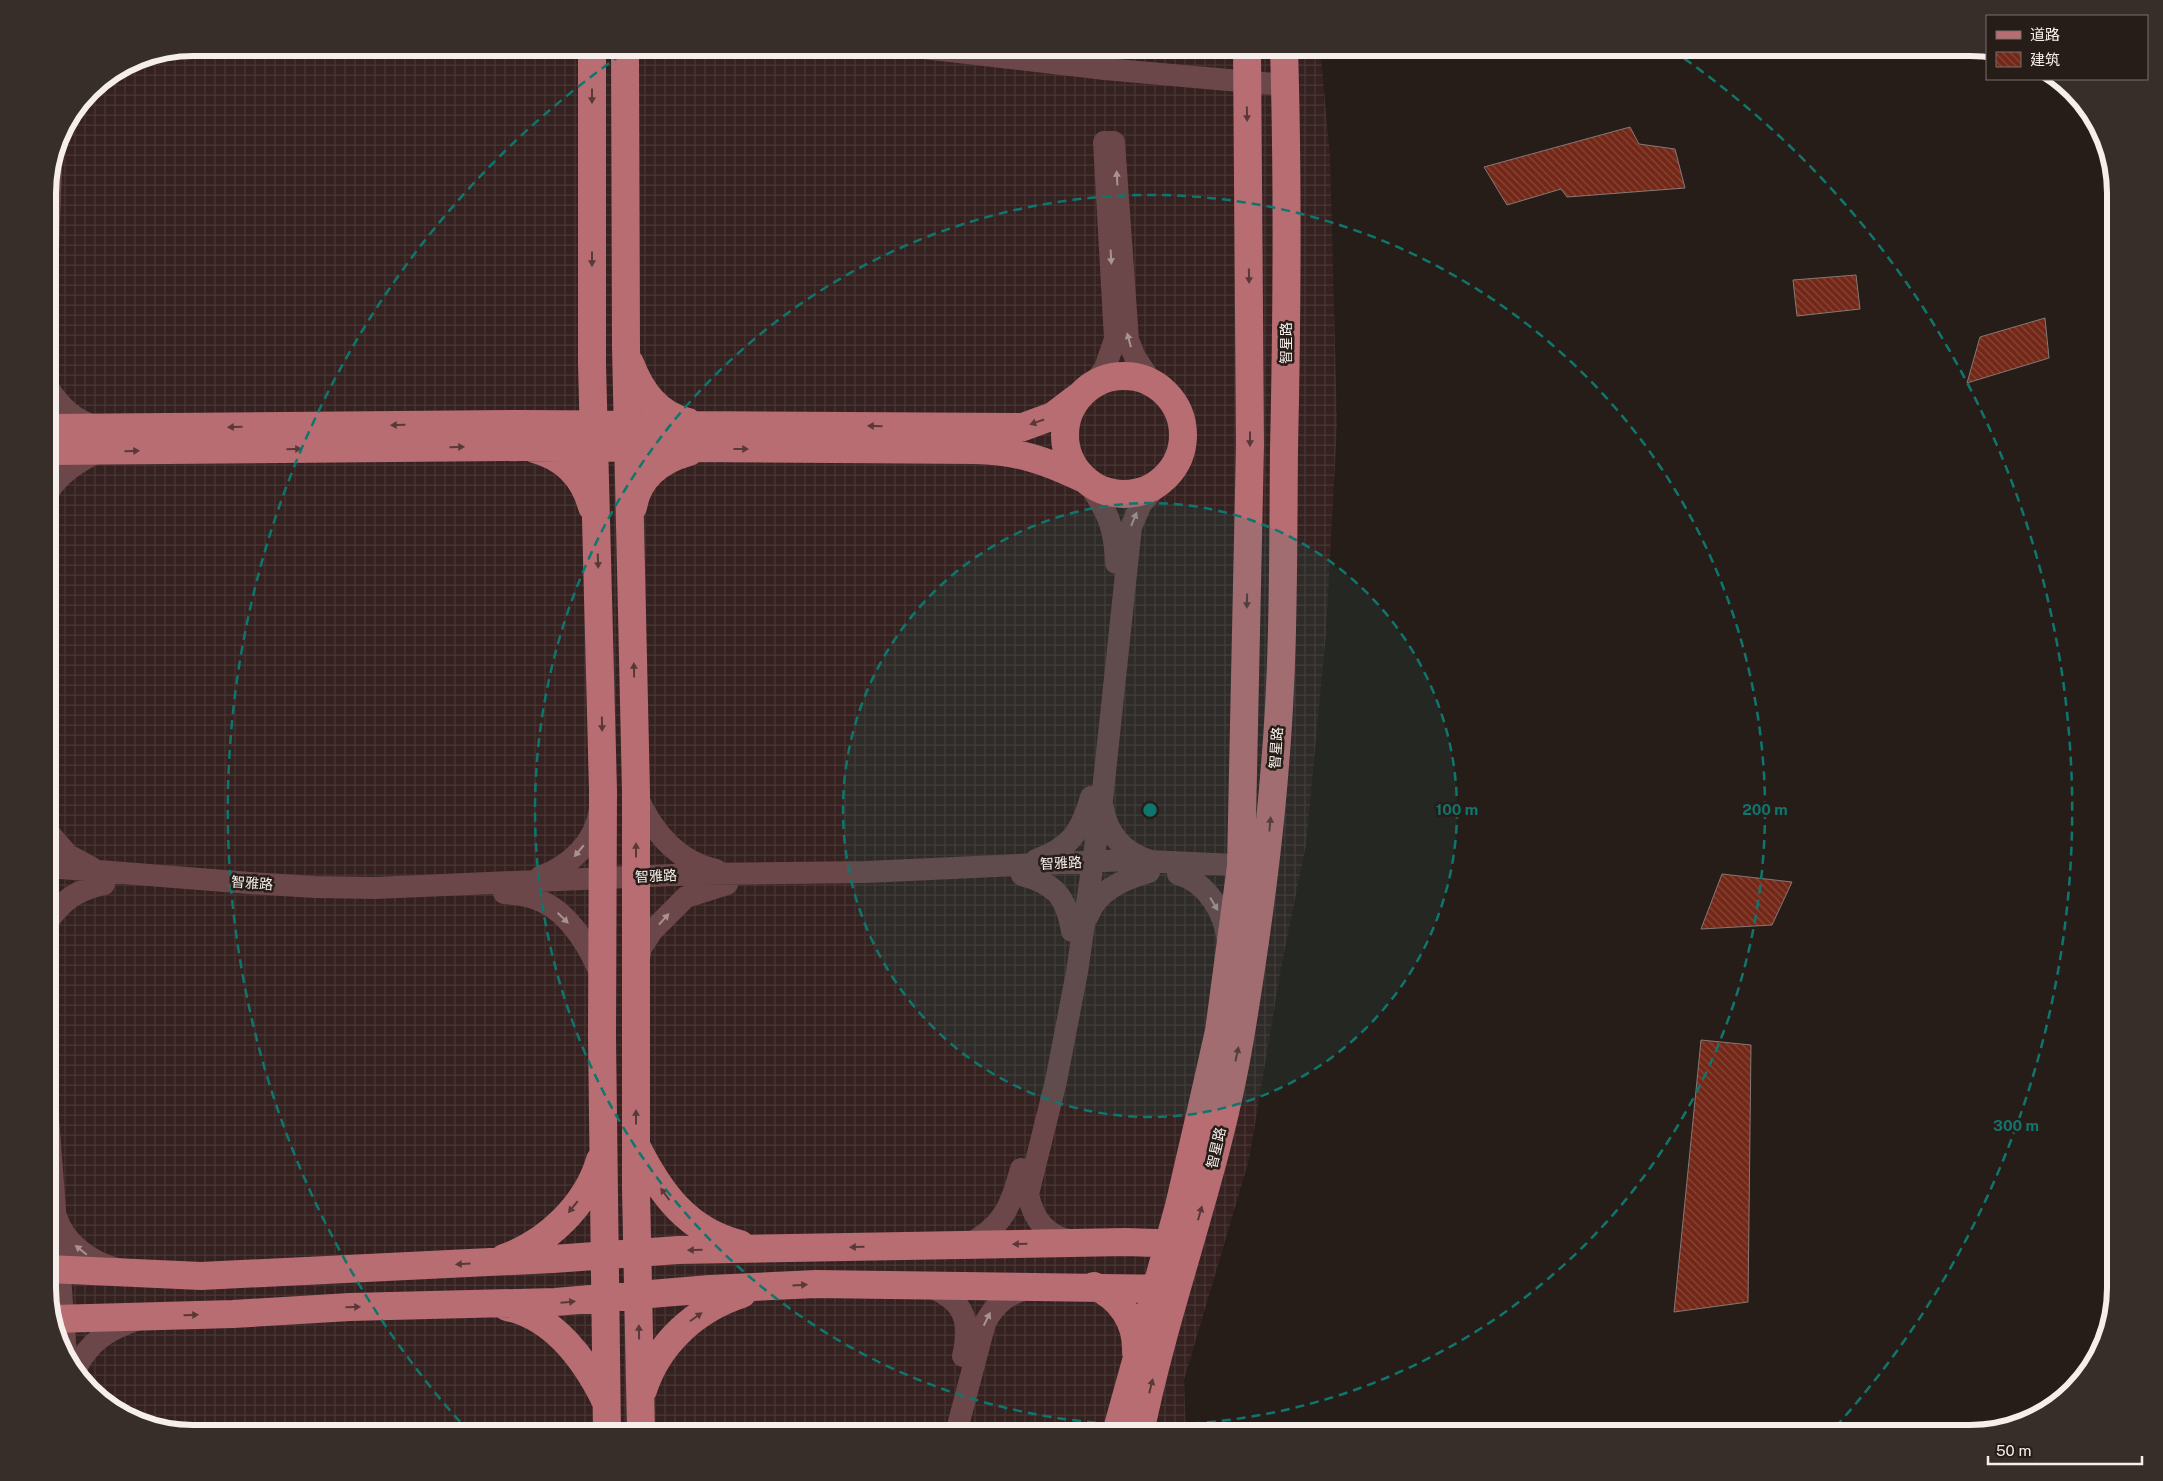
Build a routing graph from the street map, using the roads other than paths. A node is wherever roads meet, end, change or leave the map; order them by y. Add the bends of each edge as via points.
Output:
1 (591, 57) edge
2 (627, 57) edge
3 (987, 57) edge
4 (1074, 57) edge
5 (1247, 67) edge
6 (1284, 68) edge
7 (627, 356) junction
8 (592, 357) junction
9 (1152, 383) junction
10 (1086, 390) junction
11 (57, 400) edge
12 (57, 430) edge
13 (521, 435) junction
14 (594, 436) junction
15 (628, 436) junction
16 (699, 437) junction
17 (101, 440) junction
18 (57, 449) edge
19 (57, 479) edge
20 (1085, 481) junction
21 (1160, 483) junction
22 (597, 522) junction
23 (630, 526) junction
24 (603, 791) junction
25 (636, 792) junction
26 (1096, 799) junction
27 (57, 842) edge
28 (1087, 867) junction
29 (1151, 867) junction
30 (57, 869) edge
31 (1023, 870) junction
32 (1253, 872) junction
33 (1178, 874) junction
34 (103, 878) junction
35 (730, 879) junction
36 (57, 880) edge
37 (636, 882) junction
38 (603, 884) junction
39 (509, 887) junction
40 (57, 911) edge
41 (1078, 930) junction
42 (1230, 955) junction
43 (636, 977) junction
44 (602, 980) junction
45 (636, 1145) junction
46 (603, 1149) junction
47 (1179, 1206) junction
48 (57, 1214) edge
49 (1121, 1242) junction
50 (1083, 1243) junction
51 (1179, 1244) junction
52 (967, 1245) junction
53 (766, 1249) junction
54 (638, 1253) junction
55 (605, 1256) junction
56 (490, 1262) junction
57 (141, 1274) junction
58 (57, 1275) edge
59 (921, 1284) junction
60 (1040, 1285) junction
61 (1094, 1286) junction
62 (765, 1287) junction
63 (1167, 1289) junction
64 (639, 1296) junction
65 (605, 1298) junction
66 (493, 1304) junction
67 (59, 1313) edge
68 (149, 1316) junction
69 (1135, 1358) junction
70 (80, 1363) edge
71 (640, 1399) junction
72 (607, 1404) junction
73 (608, 1425) edge
74 (641, 1425) edge
75 (947, 1425) edge
76 (958, 1425) edge
77 (1118, 1425) edge
78 (1142, 1425) edge

1 -> 8 main road
2 - 7 main road
3 - 5 street
4 - 5 street
5 - 6 street
5 -> 32 main road, 智星路
32 -> 6 main road, 智星路 via 1275,763 1281,669 1286,345
7 - 15 main road
7 - 16 main road via 646,397
8 - 13 main road via 588,381 575,402
8 - 14 main road
9 - 10 main road via 1126,376 1113,377
9 -> 10 street via 1128,340 1114,142 1104,142 1115,339 1105,368
9 - 21 main road via 1172,400 1184,432 1181,452 1173,469
10 -> 16 main road via 1053,416 1023,427
10 - 20 main road via 1068,414 1064,434 1066,453
11 - 17 street via 66,412
12 - 17 main road
13 - 14 main road
13 - 17 main road
13 - 22 main road via 571,469 584,484
14 - 15 main road
14 - 22 main road
15 - 16 main road
15 - 23 main road
16 -> 20 main road via 1005,450 1053,464
16 - 23 main road via 653,469 642,482 635,495
17 - 18 main road
17 - 19 street
20 - 21 main road via 1105,492 1124,495 1143,492
20 - 26 street via 1111,522 1116,539
26 -> 21 street via 1131,527 1141,504
22 -> 24 main road
25 -> 23 main road
24 - 38 main road
24 -> 39 street via 591,835 578,855 541,877
25 - 35 street via 653,828 668,844
37 -> 25 main road
26 - 28 street
26 - 29 street via 1115,839
26 - 31 street via 1066,844
27 - 34 street via 68,855
28 - 29 street, 智雅路
28 - 31 street, 智雅路
28 - 41 street
29 - 32 street, 智雅路
29 - 33 street, 智雅路
29 - 41 street via 1100,896
30 - 34 street, 智雅路
31 - 35 street, 智雅路 via 866,872
31 - 41 street via 1050,885 1060,896
32 - 33 street, 智雅路
32 - 42 main road, 智星路
51 -> 32 main road, 智星路 via 1240,1041
33 -> 42 street via 1192,878 1215,903 1227,934
34 - 36 street, 智雅路
34 - 39 street, 智雅路 via 315,887
34 - 40 street via 71,896
35 - 37 street, 智雅路
43 -> 35 street via 641,948 669,912 686,897
37 - 38 street, 智雅路
37 - 43 main road
38 - 39 street, 智雅路
38 - 44 main road
39 -> 44 street via 542,901 562,915 577,933
41 - 50 street via 1056,1081 1028,1194 1031,1212 1044,1229 1064,1240
41 - 52 street via 1041,1096 1012,1201 996,1227
42 - 47 main road, 智星路 via 1219,1031
45 -> 43 main road
44 - 46 main road
53 -> 45 main road via 725,1240 687,1219 660,1187
45 - 54 main road
46 - 55 main road
46 -> 56 main road via 590,1184 564,1219 524,1248
47 - 49 main road via 1154,1232
47 - 51 main road, 智星路
57 -> 48 street via 115,1268 88,1256 65,1234
49 - 50 main road
49 - 51 main road
50 -> 52 main road
51 - 63 main road, 智星路
52 -> 53 main road
53 -> 54 main road
54 - 55 main road
54 - 64 main road
55 - 56 main road
55 - 65 main road
56 -> 57 main road via 201,1276
57 - 58 main road
59 - 60 main road
62 -> 59 main road
59 - 75 street via 950,1297 966,1317 967,1340
60 - 61 main road
76 -> 60 street via 985,1323 993,1309 1006,1297
61 - 63 main road
61 - 69 main road via 1118,1301 1126,1313 1136,1341
62 - 64 main road
71 -> 62 main road via 648,1374 680,1330 715,1305
63 - 69 main road, 智星路
78 -> 63 main road, 智星路
64 - 65 main road
71 -> 64 main road
66 -> 65 main road
65 - 72 main road
68 -> 66 main road
66 - 72 main road via 530,1315 554,1330 584,1364
67 - 68 main road
68 - 70 street via 93,1342
69 - 77 main road, 智星路
71 - 74 main road
72 - 73 main road

